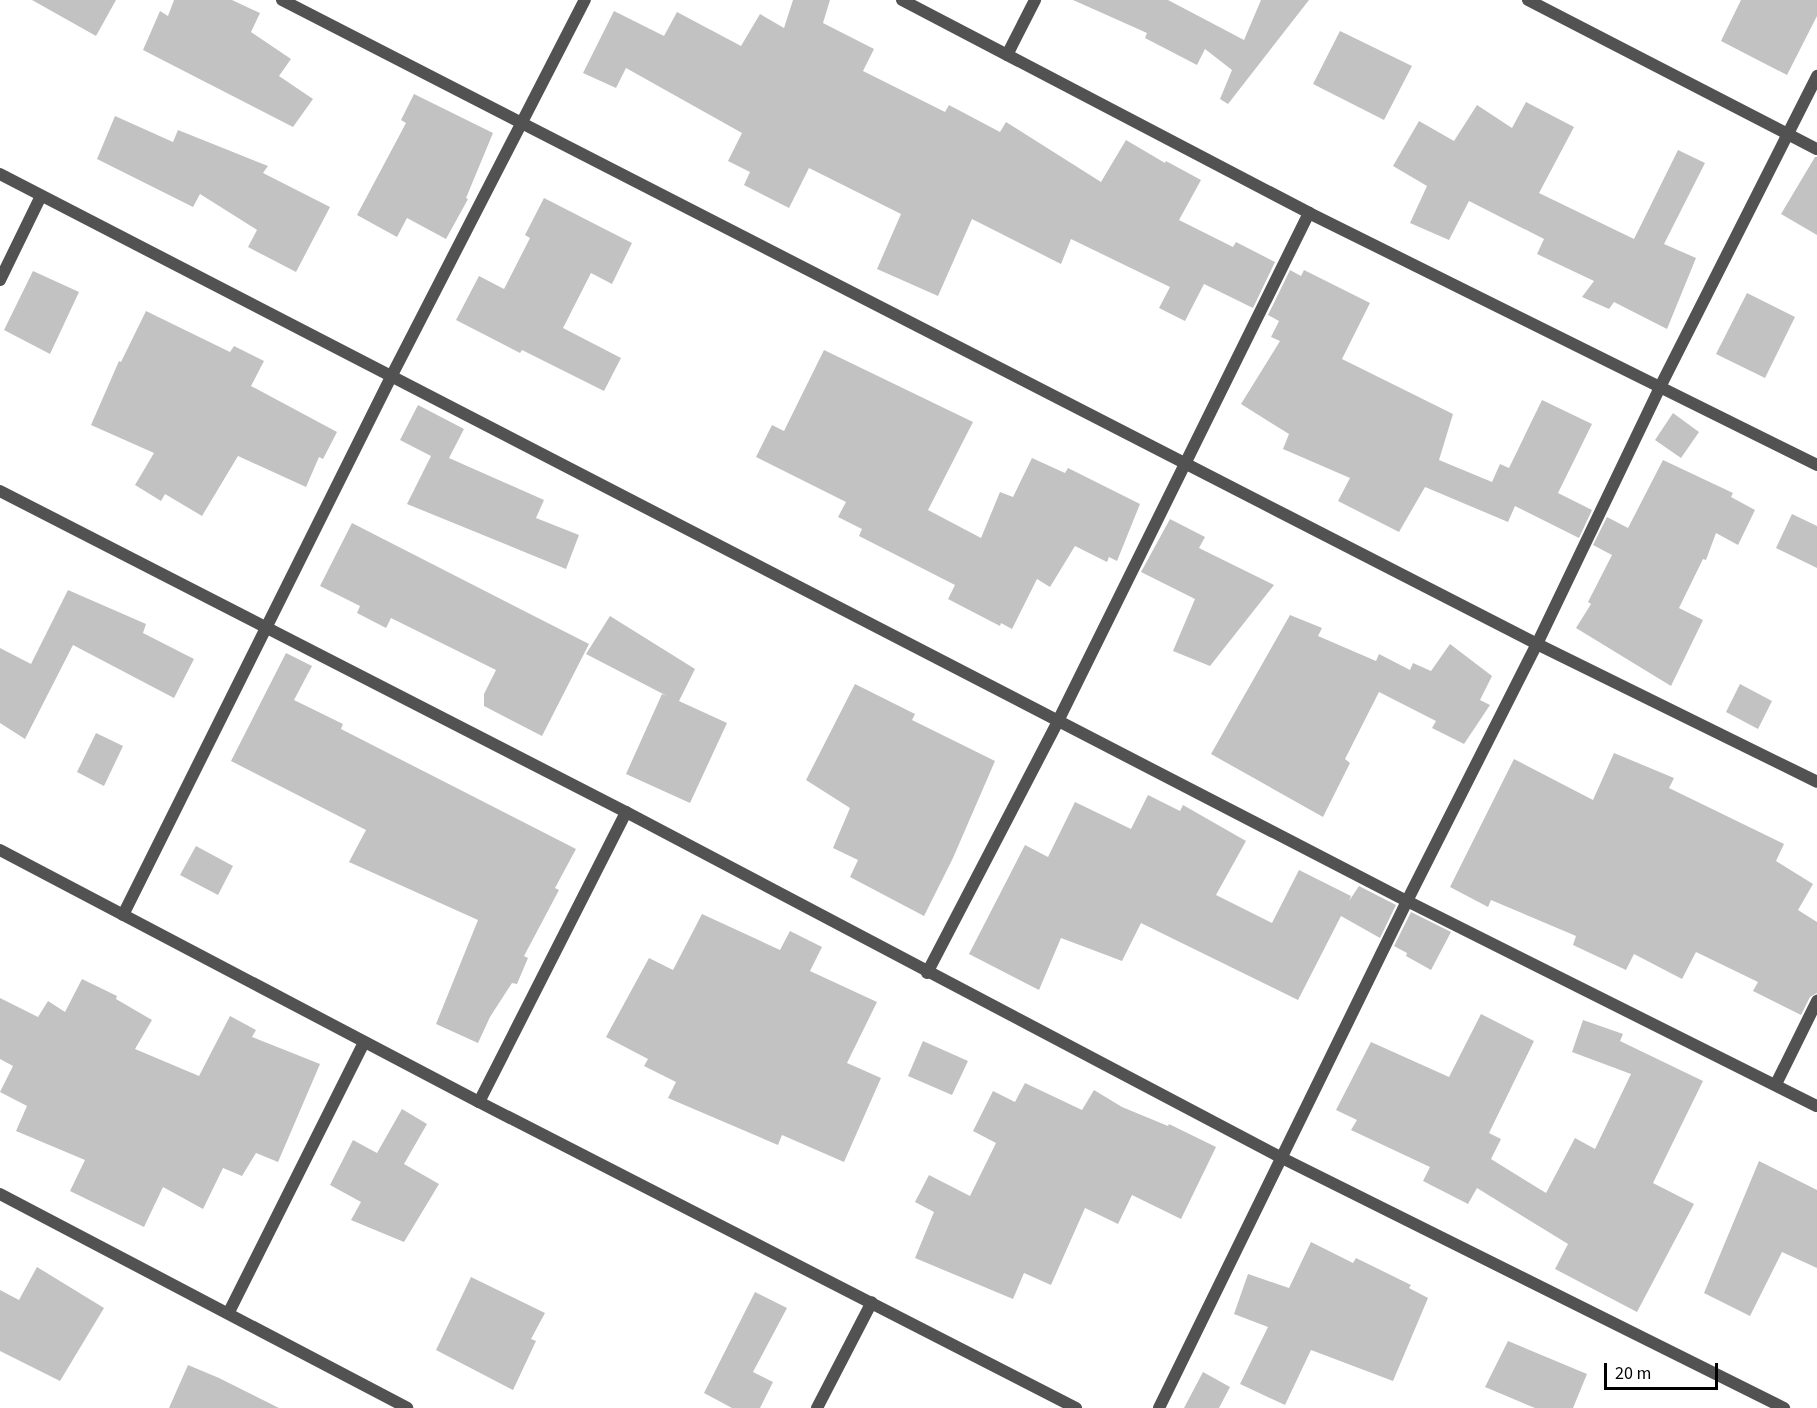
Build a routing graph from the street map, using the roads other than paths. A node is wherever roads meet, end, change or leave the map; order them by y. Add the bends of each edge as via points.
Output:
1 (282, 0) edge
2 (585, 0) edge
3 (902, 0) edge
4 (1035, 0) edge
5 (1528, 0) edge
6 (1007, 55) junction
7 (1817, 76) edge
8 (522, 125) junction
9 (1788, 134) junction
10 (1817, 149) edge
11 (0, 174) edge
12 (41, 196) junction
13 (1309, 213) junction
14 (0, 280) edge
15 (392, 375) junction
16 (1659, 389) junction
17 (1184, 463) junction
18 (1817, 465) edge
19 (0, 490) edge
20 (266, 628) junction
21 (1537, 645) junction
22 (1058, 721) junction
23 (1817, 782) edge
24 (626, 812) junction
25 (0, 850) edge
26 (1407, 902) junction
27 (123, 915) junction
28 (927, 973) junction
29 (1817, 1001) edge
30 (364, 1042) junction
31 (1776, 1084) junction
32 (479, 1102) junction
33 (1817, 1106) edge
34 (1282, 1158) junction
35 (0, 1194) edge
36 (872, 1302) junction
37 (229, 1312) junction
38 (407, 1408) edge
39 (817, 1408) edge
40 (1076, 1408) edge
41 (1160, 1408) edge
42 (1784, 1408) edge

1 - 8 street
2 - 8 street
3 - 6 street
4 - 6 street
5 - 9 street
6 - 13 street
7 - 9 street
8 - 15 street
8 - 17 street
9 - 10 street
9 - 16 street
11 - 12 street
12 - 14 street
12 - 15 street
13 - 16 street
13 - 17 street
15 - 20 street
15 - 22 street
16 - 18 street
16 - 21 street
17 - 21 street
17 - 22 street
19 - 20 street
20 - 24 street
20 - 27 street
21 - 23 street
21 - 26 street
22 - 26 street
22 - 28 street
24 - 28 street
24 - 32 street
25 - 27 street
26 - 31 street
26 - 34 street
27 - 30 street
28 - 34 street
29 - 31 street
30 - 32 street
30 - 37 street
31 - 33 street
32 - 36 street
34 - 41 street
34 - 42 street
35 - 37 street
36 - 39 street
36 - 40 street
37 - 38 street

